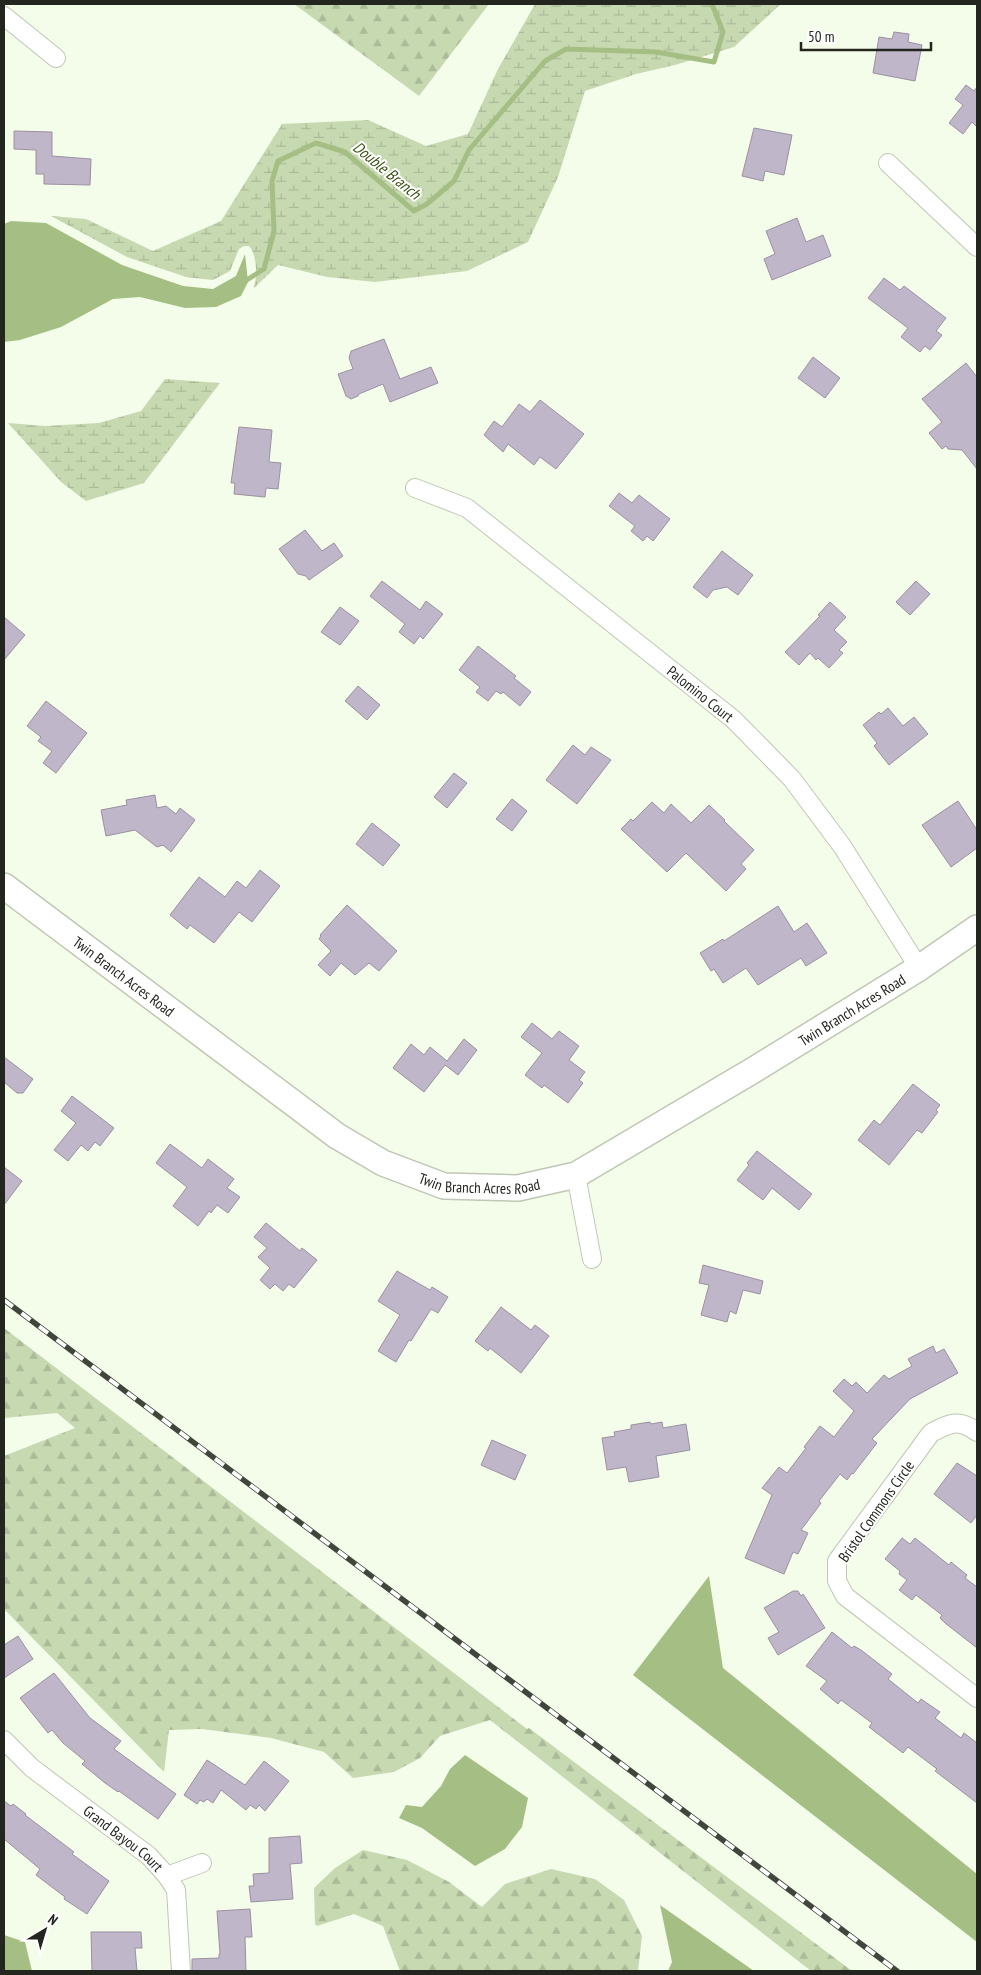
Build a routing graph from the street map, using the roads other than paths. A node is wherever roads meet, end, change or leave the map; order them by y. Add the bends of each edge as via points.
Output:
1 (4, 16) edge
2 (56, 58) dead end
3 (888, 163) dead end
4 (977, 247) edge
5 (415, 488) dead end
6 (4, 886) edge
7 (977, 928) edge
8 (919, 968) junction
9 (576, 1176) junction
10 (592, 1259) dead end
11 (977, 1432) edge
12 (977, 1698) edge
13 (4, 1740) edge
14 (202, 1863) dead end
15 (168, 1876) junction
16 (181, 1971) edge

1 - 2 street
3 - 4 street
5 - 8 street, Palomino Court via 467,508 733,720 792,779 836,838
6 - 9 street, Twin Branch Acres Road via 337,1136 383,1163 444,1186 518,1188
7 - 8 street, Twin Branch Acres Road
8 - 9 street, Twin Branch Acres Road
9 - 10 street
11 - 12 street, Bristol Commons Circle via 966,1424 948,1424 932,1433 836,1562 837,1581 845,1596
13 - 15 street, Grand Bayou Court via 32,1768 150,1856
14 - 15 street
15 - 16 street, Grand Bayou Court via 176,1890

